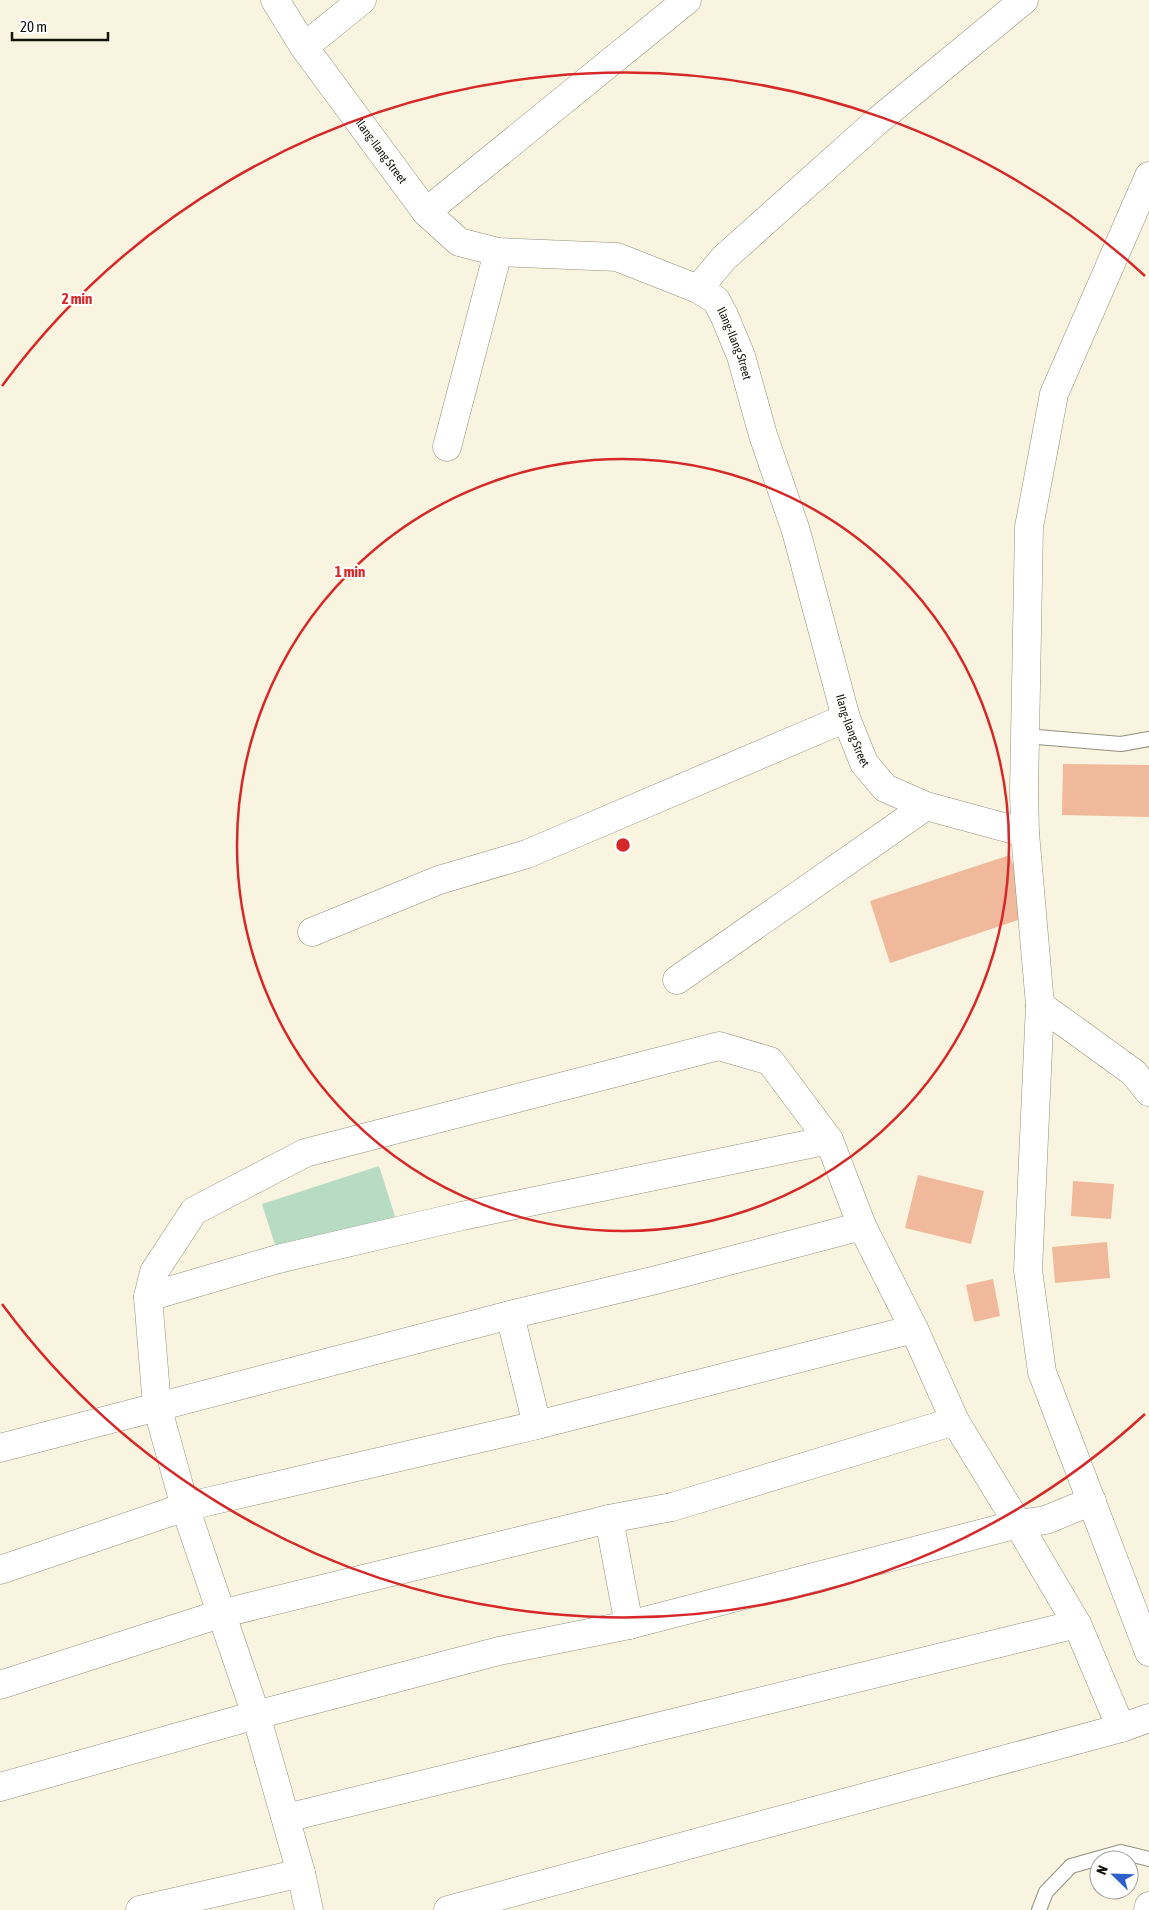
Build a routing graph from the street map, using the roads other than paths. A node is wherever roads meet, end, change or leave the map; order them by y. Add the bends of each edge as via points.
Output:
1 (275, 0) edge
2 (362, 0) edge
3 (687, 0) edge
4 (1024, 0) edge
5 (304, 47) junction
6 (1149, 176) edge
7 (426, 212) junction
8 (498, 252) junction
9 (698, 289) junction
10 (447, 447) dead end
11 (846, 718) junction
12 (1025, 736) junction
13 (1149, 739) edge
14 (926, 806) junction
15 (1025, 833) junction
16 (312, 932) dead end
17 (676, 980) dead end
18 (1040, 1005) junction
19 (1144, 1075) edge
20 (829, 1140) junction
21 (862, 1226) junction
22 (148, 1297) junction
23 (510, 1315) junction
24 (914, 1329) junction
25 (157, 1406) junction
26 (955, 1422) junction
27 (537, 1425) junction
28 (0, 1448) edge
29 (1092, 1501) junction
30 (185, 1507) junction
31 (609, 1519) junction
32 (1018, 1524) junction
33 (0, 1570) edge
34 (220, 1614) junction
35 (1077, 1624) junction
36 (629, 1625) junction
37 (1149, 1652) edge
38 (0, 1685) edge
39 (256, 1715) junction
40 (1149, 1718) edge
41 (1121, 1728) junction
42 (0, 1786) edge
43 (286, 1818) junction
44 (1149, 1858) edge
45 (302, 1873) junction
46 (1149, 1906) edge
47 (140, 1910) edge
48 (310, 1910) edge
49 (448, 1910) edge
50 (1039, 1910) edge
51 (1148, 1910) edge

1 - 5 street, Ilang-Ilang Street
2 - 5 street
3 - 7 street
4 - 9 street via 875,123 724,258
5 - 7 street, Ilang-Ilang Street
6 - 12 street via 1054,394 1029,527
7 - 8 street, Ilang-Ilang Street via 459,242
8 - 9 street, Ilang-Ilang Street via 617,257
8 - 10 street
9 - 11 street, Ilang-Ilang Street via 716,300 741,356 763,435 796,531
11 - 14 street, Ilang-Ilang Street via 864,763 885,788
11 - 16 street via 527,854 439,880
12 - 13 lane via 1121,744
12 - 15 street
14 - 15 street, Ilang-Ilang Street
14 - 17 street
15 - 18 street
18 - 19 street
18 - 29 street via 1028,1270 1042,1372
20 - 21 street
20 - 22 street via 462,1216 278,1259
20 - 22 street via 770,1061 718,1046 305,1153 194,1211 154,1272
21 - 23 street
21 - 24 street
22 - 25 street
23 - 25 street
23 - 27 street
24 - 26 street
24 - 27 street
25 - 28 street
25 - 30 street
26 - 31 street via 672,1507
26 - 32 street
27 - 30 street
29 - 32 street via 1046,1520
29 - 37 street
30 - 33 street
30 - 34 street
31 - 34 street
31 - 36 street
32 - 35 street
32 - 36 street
34 - 38 street
34 - 39 street
35 - 41 street
35 - 43 street
36 - 39 street via 499,1651
39 - 42 street
39 - 43 street
40 - 41 street
41 - 49 street
43 - 45 street
44 - 50 lane via 1121,1852 1071,1866 1046,1892
45 - 47 street
45 - 48 street
46 - 51 street

